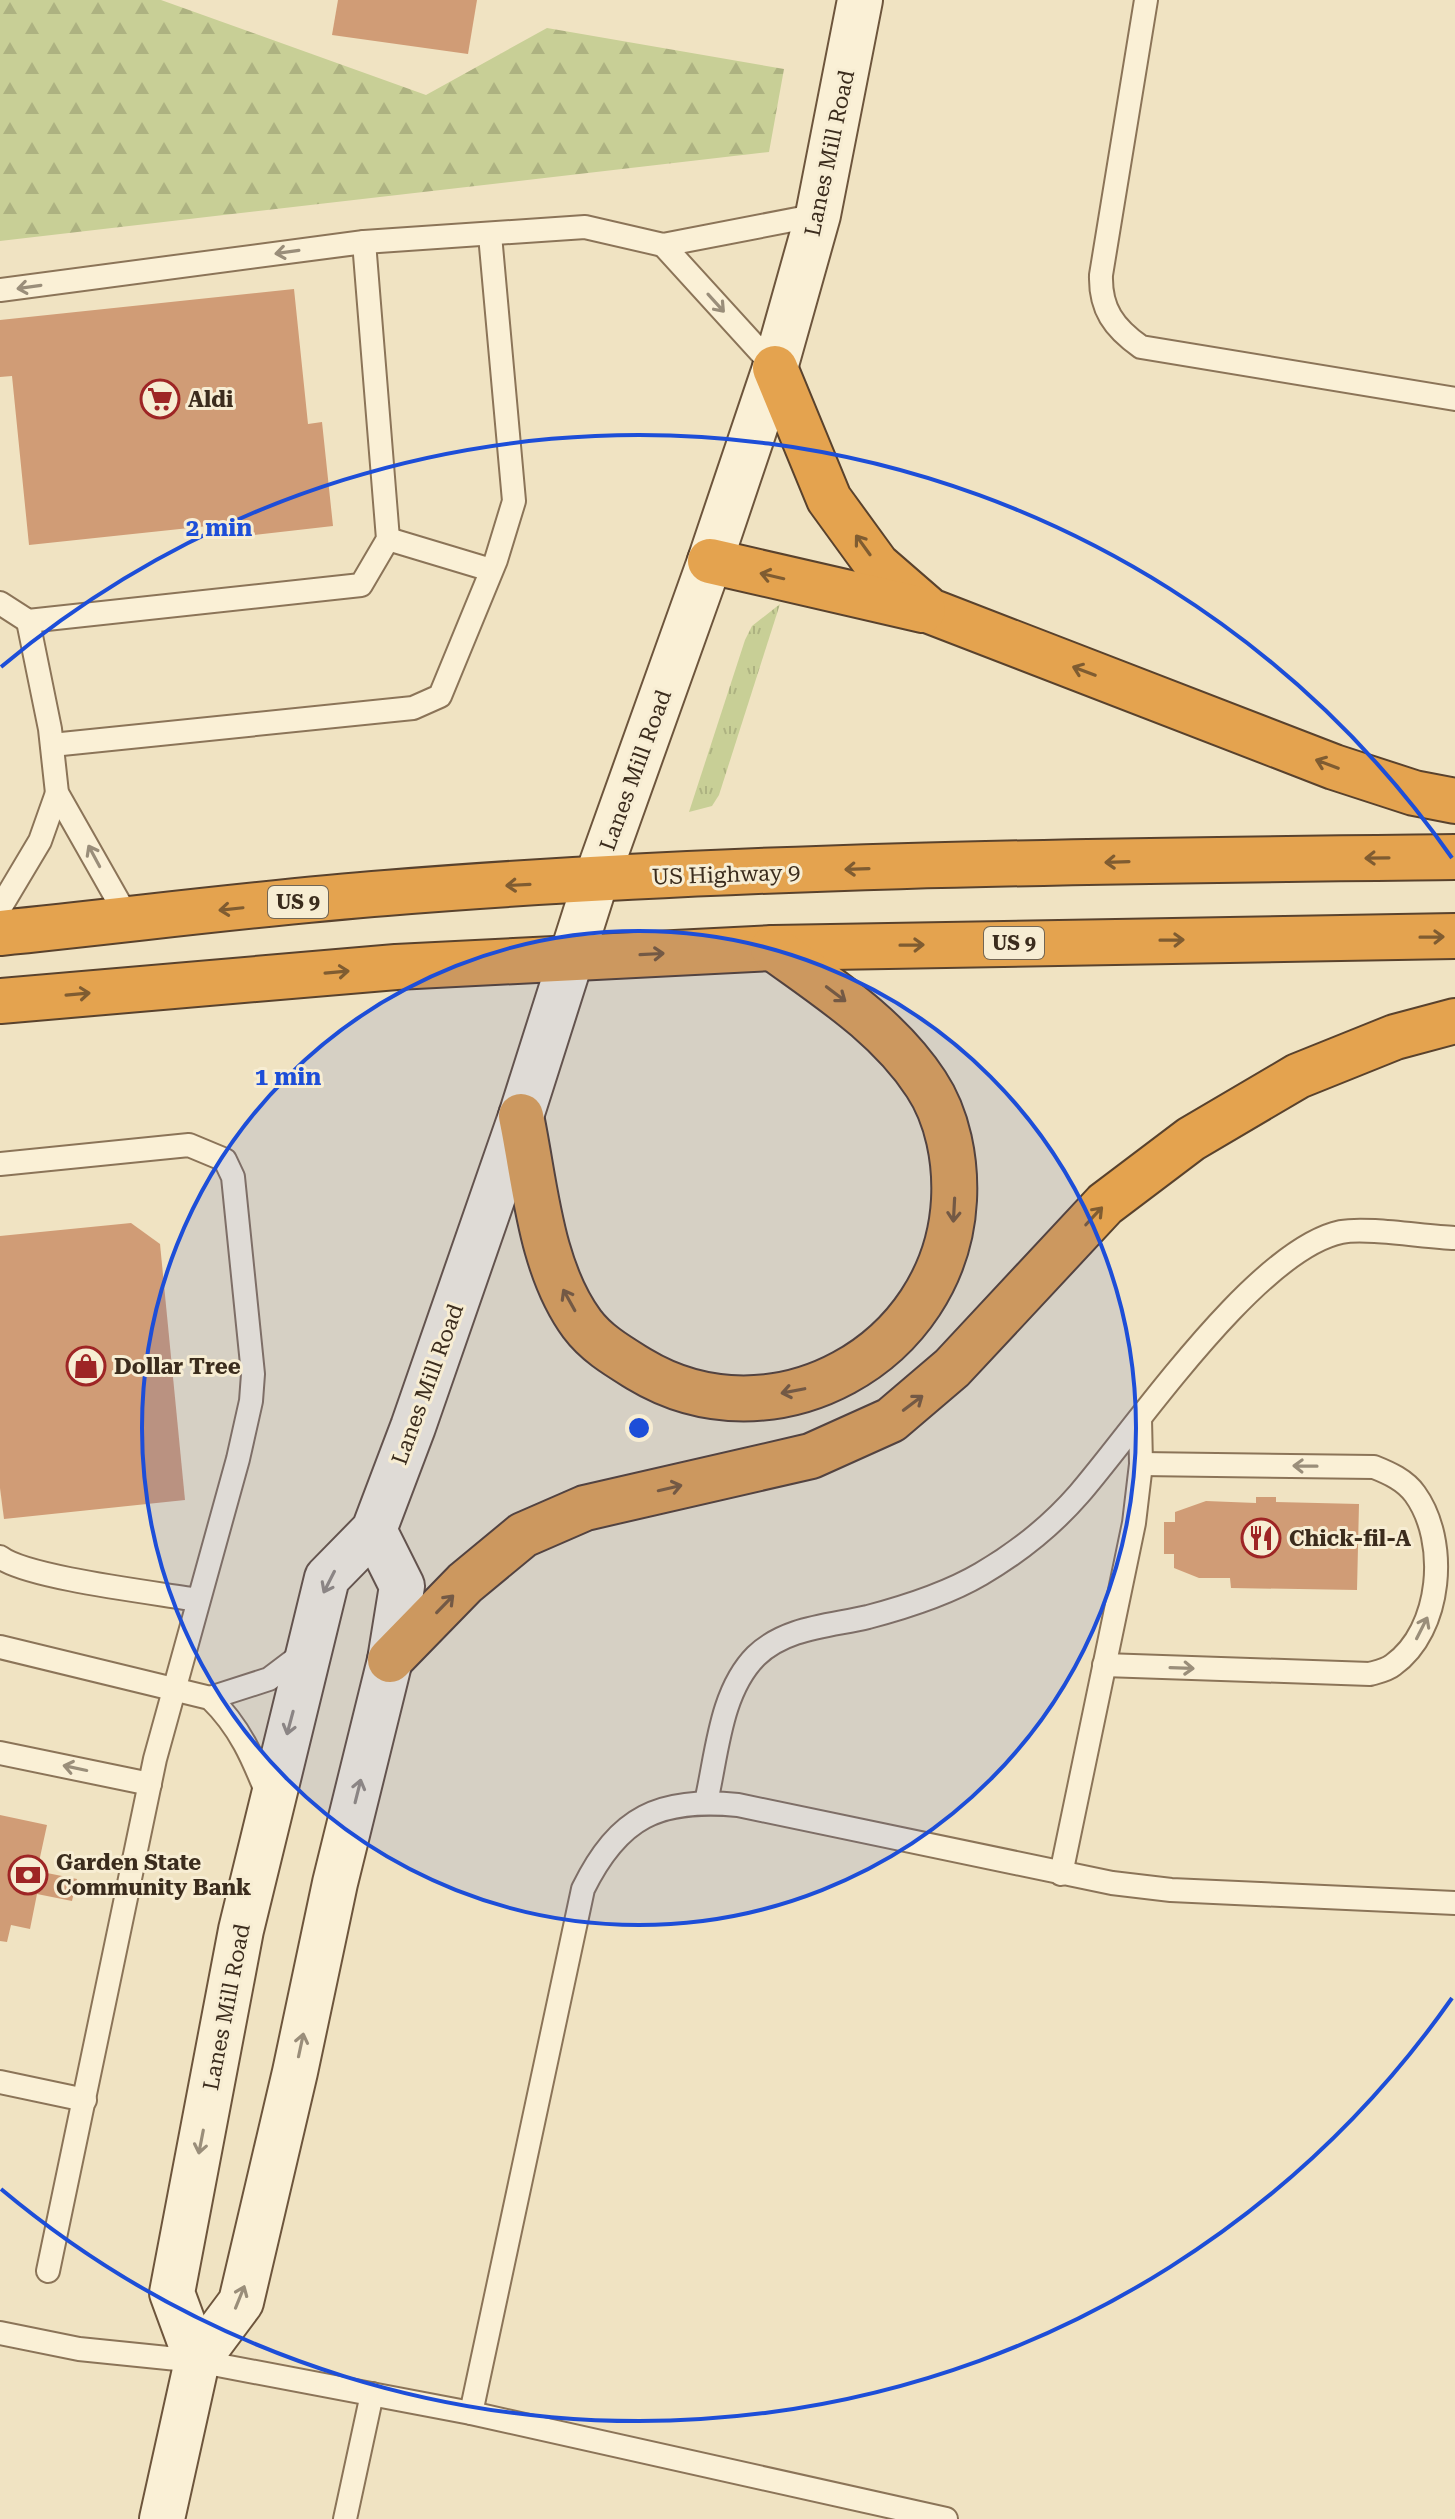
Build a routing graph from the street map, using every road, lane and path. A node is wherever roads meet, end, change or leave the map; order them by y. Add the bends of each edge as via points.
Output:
1 (860, 0) edge
2 (1146, 0) edge
3 (818, 215) junction
4 (490, 235) junction
5 (364, 242) junction
6 (663, 245) junction
7 (0, 290) edge
8 (775, 368) junction
9 (1455, 399) edge
10 (388, 539) junction
11 (710, 561) junction
12 (491, 570) junction
13 (0, 603) edge
14 (930, 611) junction
15 (28, 621) junction
16 (52, 745) junction
17 (57, 793) junction
18 (1455, 801) edge
19 (1455, 857) edge
20 (596, 880) junction
21 (0, 908) edge
22 (129, 920) junction
23 (0, 933) edge
24 (1455, 936) edge
25 (773, 948) junction
26 (574, 957) junction
27 (0, 1001) edge
28 (1455, 1021) edge
29 (521, 1116) junction
30 (0, 1164) edge
31 (1455, 1238) edge
32 (1140, 1419) junction
33 (1141, 1464) junction
34 (374, 1530) junction
35 (0, 1557) edge
36 (198, 1600) junction
37 (0, 1647) edge
38 (310, 1648) junction
39 (390, 1660) junction
40 (1104, 1665) junction
41 (174, 1689) junction
42 (210, 1698) junction
43 (0, 1753) edge
44 (150, 1784) junction
45 (270, 1801) junction
46 (706, 1802) junction
47 (1061, 1874) junction
48 (1455, 1903) edge
49 (0, 2082) edge
50 (85, 2100) junction
51 (48, 2271) dead end
52 (0, 2333) edge
53 (197, 2361) junction
54 (372, 2394) junction
55 (471, 2413) junction
56 (162, 2519) edge
57 (345, 2519) edge
58 (946, 2519) edge

1 - 3 street, Lanes Mill Road
2 - 9 lane via 1101,275 1101,298 1120,332 1141,347
3 - 6 lane
3 - 8 street, Lanes Mill Road
4 - 5 lane
4 - 6 lane via 585,227
4 - 12 lane via 514,501
5 -> 7 lane
5 - 10 lane
6 -> 8 lane
8 - 11 street, Lanes Mill Road
14 -> 8 highway via 877,565 829,499
10 - 12 lane
10 - 15 lane via 361,585
14 -> 11 highway
11 - 20 street, Lanes Mill Road
12 - 16 lane via 440,696 413,708
13 - 15 lane
18 -> 14 highway via 1334,767
15 - 16 lane
16 - 17 lane
17 - 21 lane via 40,841
22 -> 17 lane
19 -> 20 highway, US Highway 9 / US 9
20 -> 22 highway, US Highway 9 / US 9 via 385,893
20 - 26 street, Lanes Mill Road
22 - 23 highway, US Highway 9 / US 9
25 -> 24 highway, US 9
26 -> 25 highway, US 9
25 -> 29 highway via 869,1019 908,1059 928,1087 947,1133 956,1175 953,1225 938,1275 908,1321 872,1356 841,1376 800,1391 748,1399 697,1393 655,1379 607,1349 582,1325 558,1282
27 -> 26 highway, US 9
26 - 29 street, Lanes Mill Road
39 -> 28 highway via 465,1583 523,1535 585,1508 811,1456 891,1420 952,1368 1105,1204 1191,1139 1298,1076 1395,1037
29 - 34 street, Lanes Mill Road
30 - 36 lane via 189,1145 225,1160 233,1177 253,1374 251,1401
31 - 32 lane via 1342,1232 1323,1239 1268,1275 1231,1309
32 - 33 lane
32 - 46 lane via 1049,1525 979,1575 905,1607 808,1628 758,1654 729,1700
33 - 40 lane
40 -> 33 lane via 1370,1674 1392,1666 1414,1643 1429,1614 1435,1584 1429,1518 1414,1491 1394,1475 1374,1467
34 -> 38 street, Lanes Mill Road via 327,1578
34 - 39 street via 402,1586
35 - 36 lane via 44,1572
36 - 41 lane
37 - 41 lane
38 - 42 lane via 269,1679
38 -> 45 street, Lanes Mill Road
53 -> 39 street via 241,2302
40 - 47 lane
41 - 42 lane
41 - 44 lane
42 - 45 lane via 246,1742
44 -> 43 lane
44 - 50 lane
45 -> 53 street, Lanes Mill Road via 172,2293
46 - 47 lane
46 - 55 lane via 651,1812 632,1823 599,1857 583,1889
47 - 48 lane via 1171,1890
49 - 50 lane
50 - 51 lane
52 - 53 lane via 79,2349
53 - 54 lane
53 - 56 street
54 - 55 lane
54 - 57 lane
55 - 58 lane

